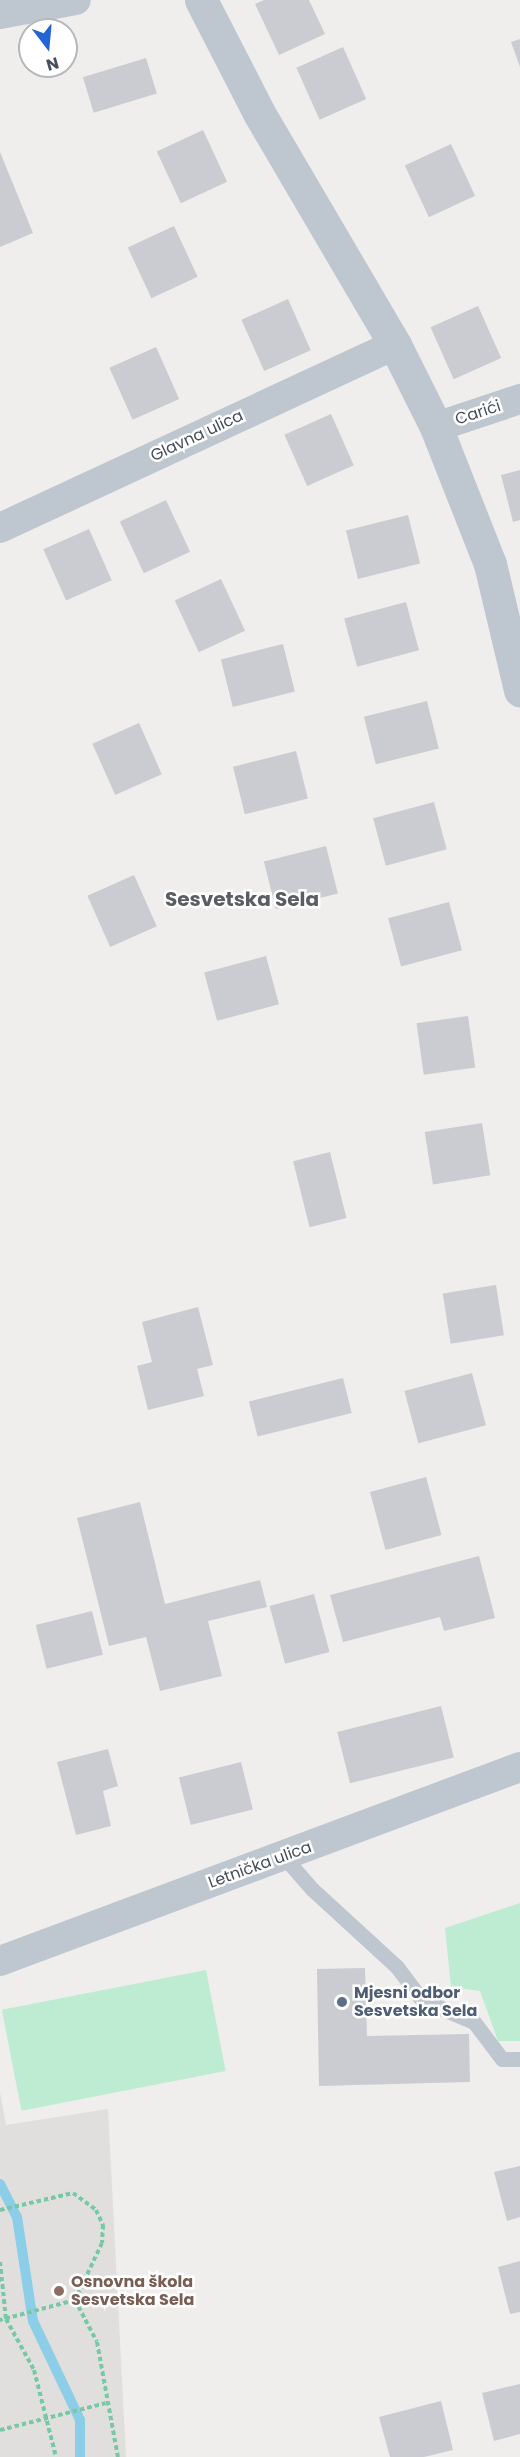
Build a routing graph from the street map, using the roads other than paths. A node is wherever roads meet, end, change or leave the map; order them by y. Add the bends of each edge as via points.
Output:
1 (76, 0) edge
2 (201, 0) edge
3 (0, 14) edge
4 (395, 345) junction
5 (520, 399) edge
6 (436, 426) junction
7 (0, 528) edge
8 (520, 690) edge
9 (520, 1767) edge
10 (284, 1857) junction
11 (0, 1960) edge
12 (520, 2059) edge

1 - 3 street
2 - 4 street via 259,113
4 - 6 street
4 - 7 street, Glavna ulica
5 - 6 street, Carići
6 - 8 street via 490,564
9 - 10 street, Letnička ulica
10 - 11 street, Letnička ulica
10 - 12 lane via 312,1889 397,1967 409,1988 422,2000 474,2022 502,2059

